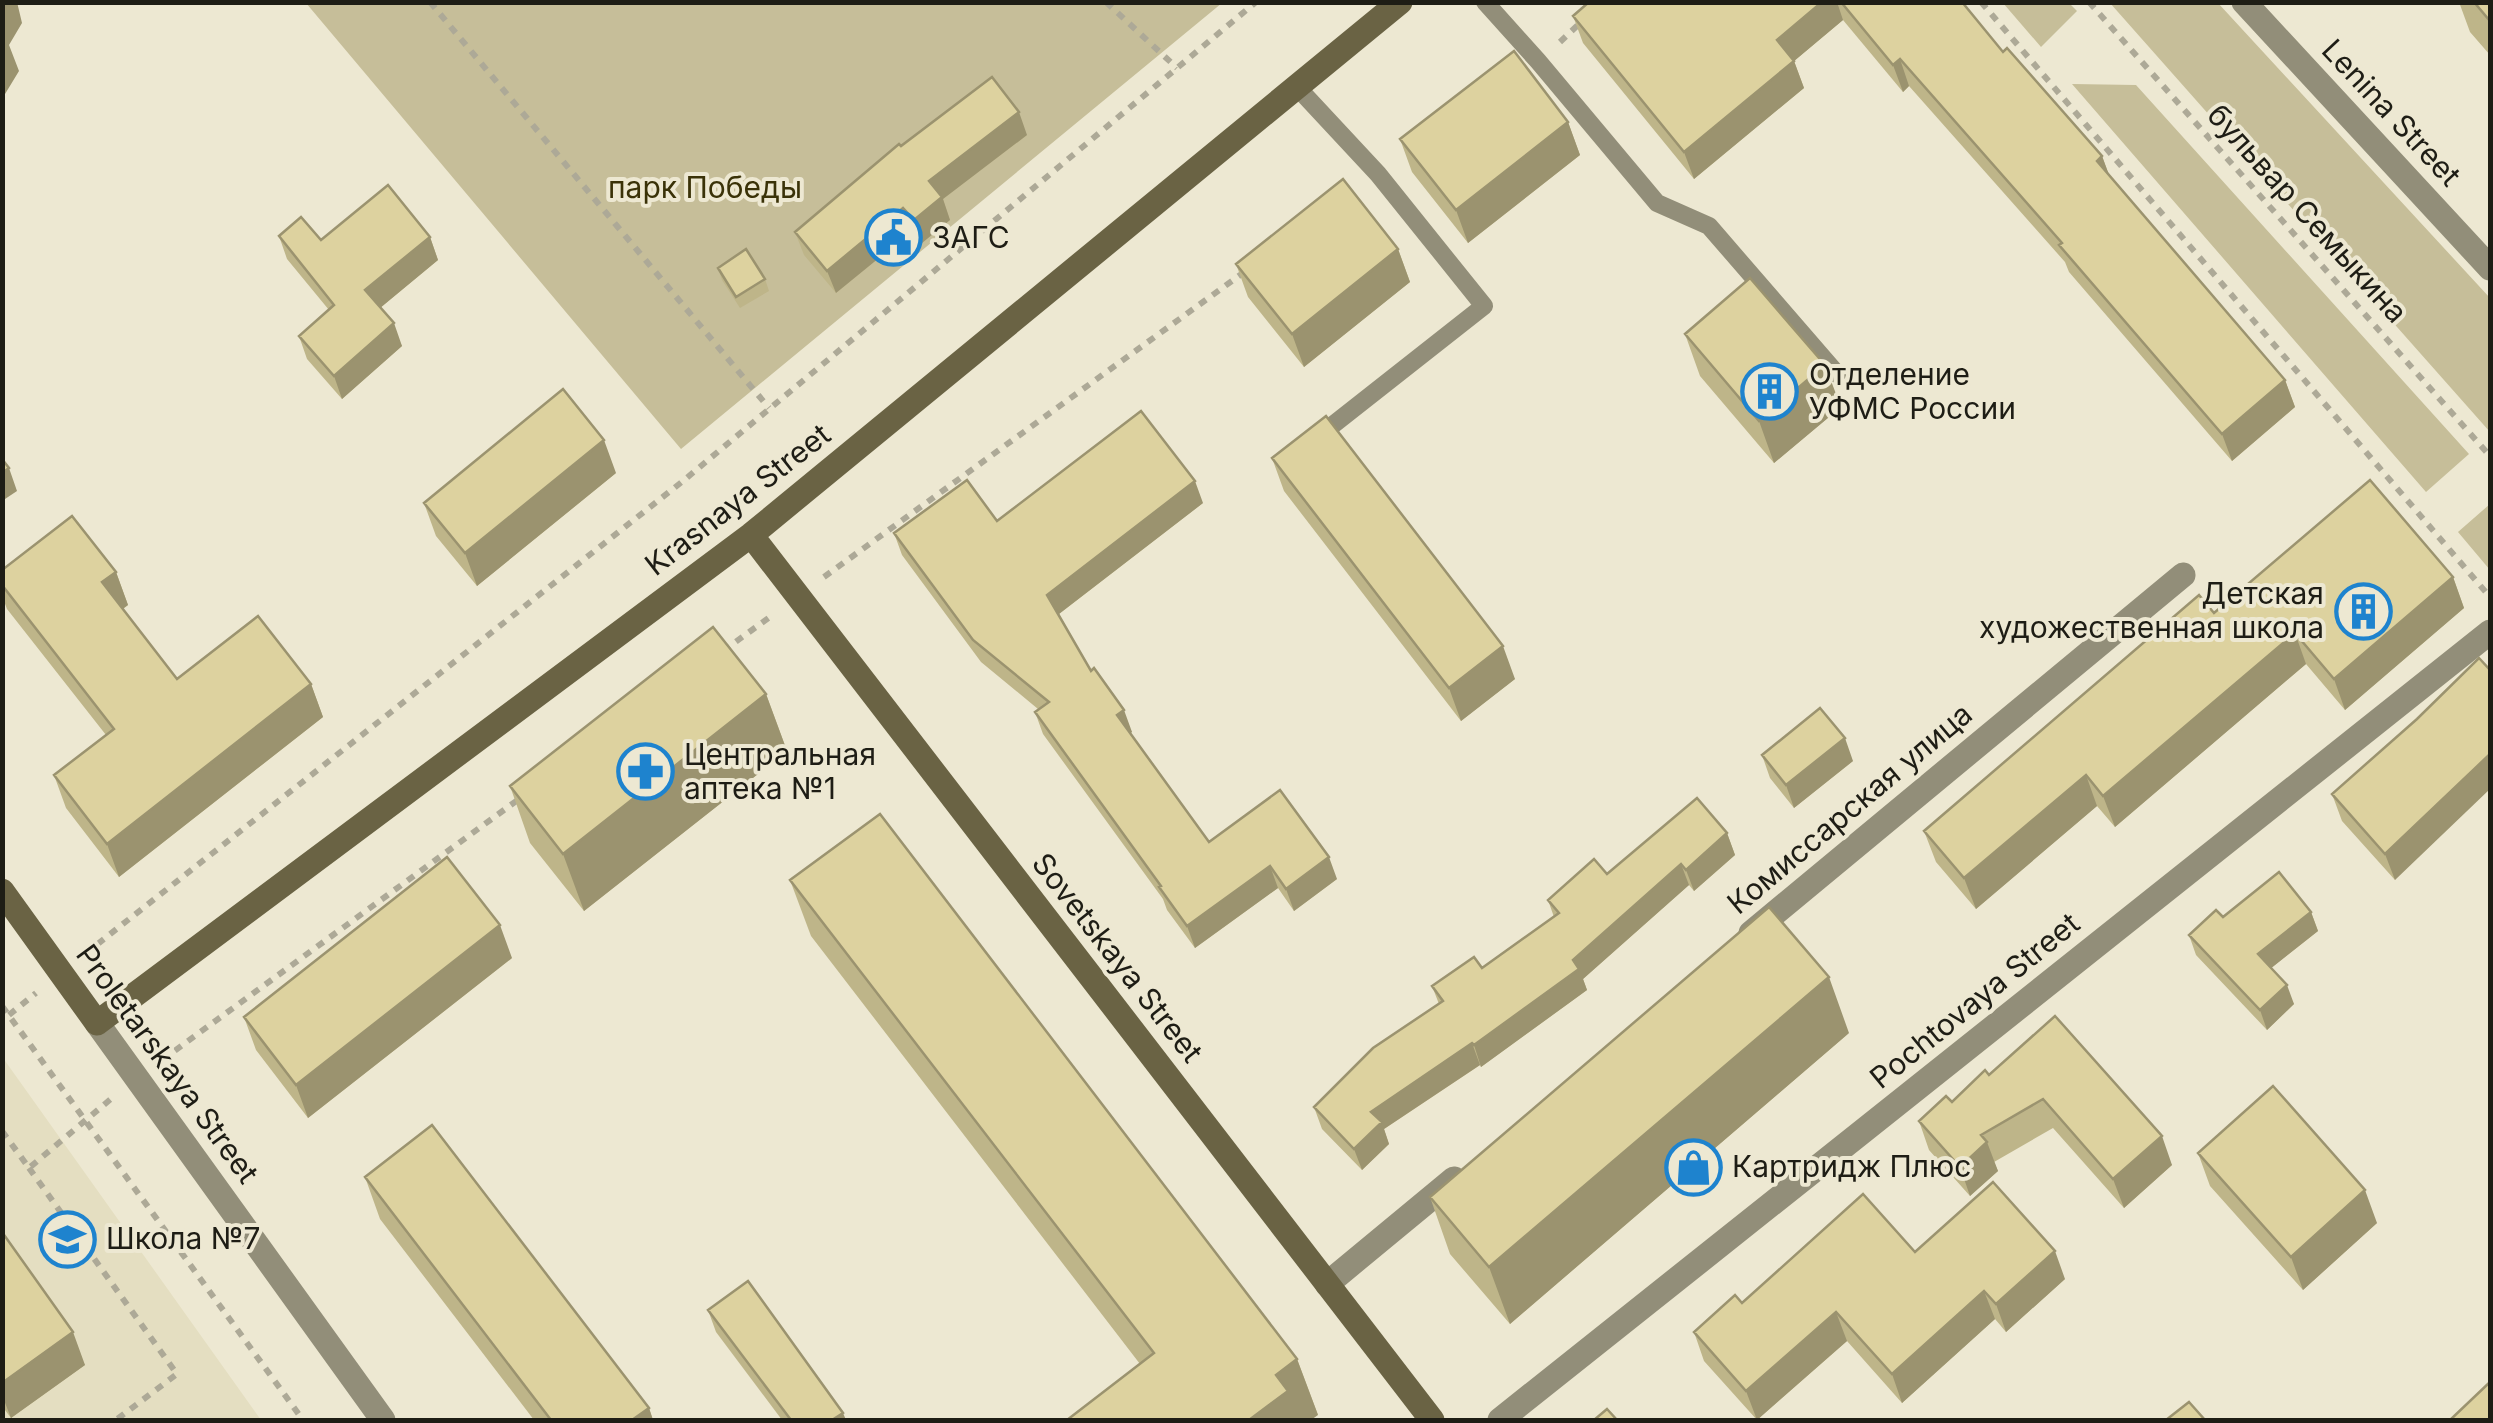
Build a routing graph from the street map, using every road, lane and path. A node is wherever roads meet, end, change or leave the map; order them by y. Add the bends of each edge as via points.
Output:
1 (430, 2) edge
2 (1106, 2) edge
3 (1256, 2) edge
4 (1400, 2) edge
5 (1484, 2) edge
6 (1981, 2) edge
7 (2089, 2) edge
8 (2244, 2) edge
9 (1591, 14) edge
10 (1538, 60) junction
11 (1177, 68) junction
12 (1297, 87) junction
13 (1249, 268) edge
14 (2490, 268) edge
15 (1837, 374) dead end
16 (770, 408) junction
17 (1306, 446) edge
18 (2490, 456) edge
19 (751, 535) junction
20 (2182, 576) dead end
21 (798, 596) junction
22 (2490, 597) edge
23 (2490, 632) edge
24 (717, 655) edge
25 (524, 796) edge
26 (2, 891) edge
27 (1724, 955) edge
28 (62, 973) junction
29 (2, 1006) edge
30 (97, 1022) junction
31 (137, 1078) junction
32 (86, 1120) junction
33 (2, 1131) edge
34 (1480, 1158) edge
35 (30, 1168) junction
36 (1327, 1284) junction
37 (116, 1420) edge
38 (302, 1420) edge
39 (383, 1420) edge
40 (1432, 1420) edge
41 (1500, 1420) edge

1 - 16 path
2 - 11 path
3 - 11 path
4 - 12 street, Krasnaya Street
5 - 10 lane
6 - 22 path
7 - 18 path, бульвар Семыкина
8 - 14 street, Lenina Street
9 - 10 path
10 - 15 lane via 1658,203 1709,226
11 - 16 path
12 - 17 lane via 1378,174 1484,306
12 - 19 street, Krasnaya Street
13 - 21 path
16 - 28 path
19 - 21 street, Sovetskaya Street
19 - 30 street, Krasnaya Street
20 - 27 street, Комиссарская улица
21 - 24 path
21 - 36 street, Sovetskaya Street
23 - 41 street, Pochtovaya Street
25 - 31 path
26 - 28 street, Proletarskaya Street
28 - 30 street, Proletarskaya Street
29 - 32 path
30 - 31 street, Proletarskaya Street
31 - 39 street, Proletarskaya Street
32 - 35 path
32 - 38 path
33 - 35 path
34 - 36 street
35 - 37 path via 177,1374
36 - 40 street, Sovetskaya Street

